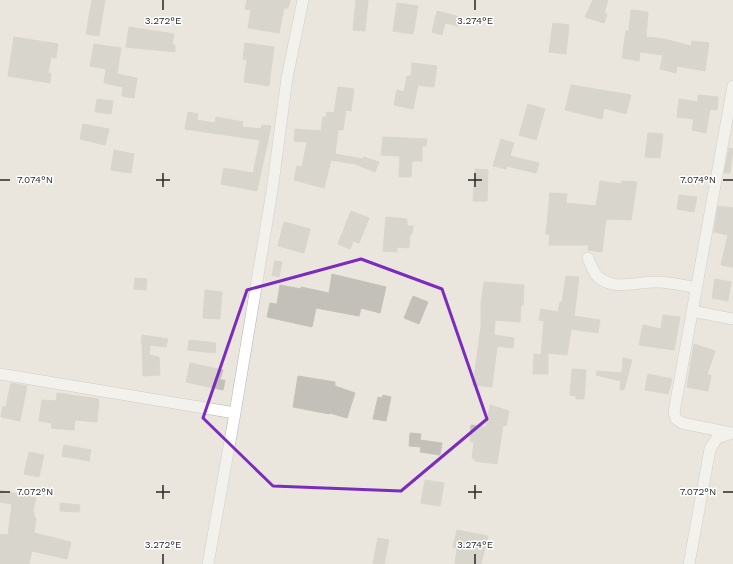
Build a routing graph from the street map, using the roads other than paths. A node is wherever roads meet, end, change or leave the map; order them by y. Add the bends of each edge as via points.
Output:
1 (303, 0) edge
2 (733, 86) edge
3 (732, 99) edge
4 (588, 258) dead end
5 (697, 288) junction
6 (692, 312) junction
7 (733, 319) edge
8 (0, 374) edge
9 (236, 413) junction
10 (732, 433) edge
11 (208, 564) edge
12 (690, 564) edge

1 - 9 street via 287,78 272,191
2 - 3 street
3 - 5 street
4 - 5 street via 597,276 607,283 627,285 653,282
5 - 6 street
6 - 7 street
6 - 10 street via 674,412 676,419 682,423
8 - 9 street
9 - 11 street
10 - 12 street via 717,438 710,449

